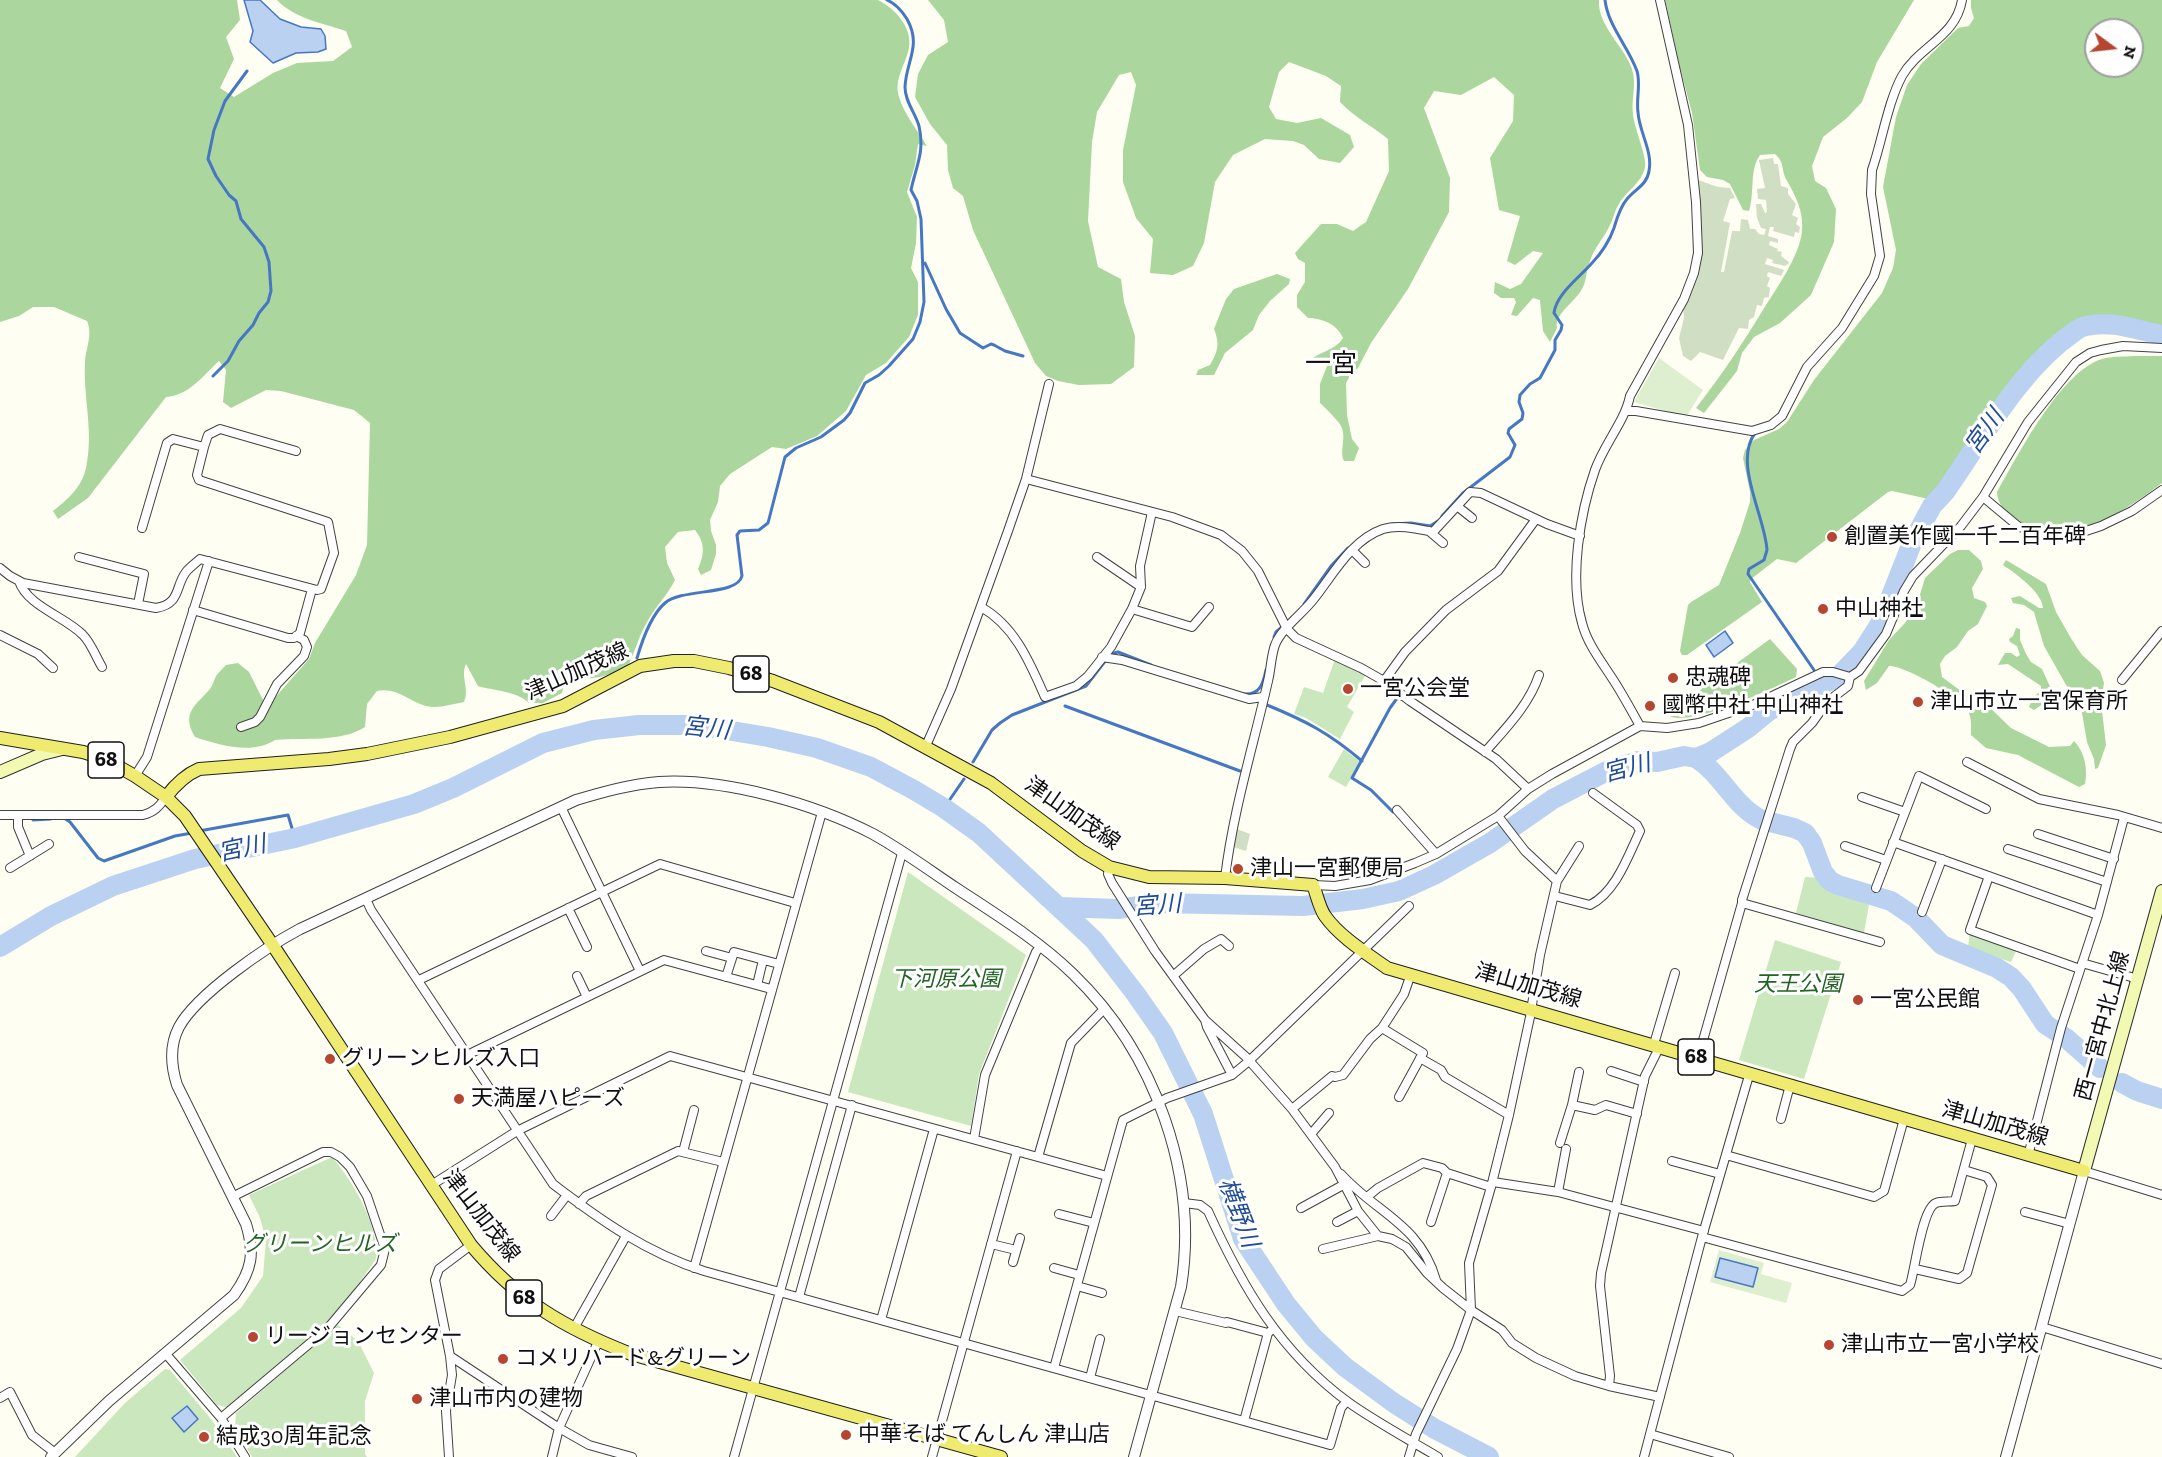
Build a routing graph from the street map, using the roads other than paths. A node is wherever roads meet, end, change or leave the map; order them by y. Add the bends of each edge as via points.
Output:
1 (1660, 0) edge
2 (1962, 0) edge
3 (2162, 348) edge
4 (1049, 384) dead end
5 (1627, 411) junction
6 (204, 447) junction
7 (296, 451) dead end
8 (1026, 479) junction
9 (2162, 490) edge
10 (1983, 497) junction
11 (1457, 506) junction
12 (1152, 512) junction
13 (1472, 518) dead end
14 (1536, 519) junction
15 (142, 528) dead end
16 (1429, 531) junction
17 (1580, 536) junction
18 (1443, 543) dead end
19 (1353, 550) junction
20 (79, 557) dead end
21 (1097, 557) dead end
22 (209, 561) junction
23 (1365, 563) dead end
24 (0, 568) edge
25 (19, 581) junction
26 (1142, 587) junction
27 (312, 589) junction
28 (138, 604) junction
29 (981, 607) junction
30 (1209, 607) dead end
31 (1132, 609) junction
32 (193, 610) junction
33 (1286, 626) junction
34 (2162, 631) edge
35 (0, 635) edge
36 (296, 636) junction
37 (1106, 657) junction
38 (102, 667) dead end
39 (53, 668) dead end
40 (1539, 675) dead end
41 (1848, 677) junction
42 (2122, 680) dead end
43 (1384, 681) junction
44 (1263, 697) junction
45 (1640, 726) junction
46 (241, 727) dead end
47 (0, 738) edge
48 (925, 748) junction
49 (63, 749) junction
50 (1485, 752) junction
51 (1967, 762) dead end
52 (0, 772) edge
53 (135, 776) junction
54 (1528, 789) junction
55 (1593, 793) dead end
56 (166, 797) junction
57 (1862, 797) dead end
58 (561, 807) junction
59 (1986, 809) dead end
60 (1397, 810) dead end
61 (822, 812) junction
62 (1905, 812) junction
63 (0, 815) edge
64 (18, 816) junction
65 (1497, 816) junction
66 (2124, 818) junction
67 (2162, 828) edge
68 (2038, 834) dead end
69 (1893, 842) junction
70 (49, 844) dead end
71 (1579, 846) dead end
72 (1845, 846) dead end
73 (2008, 849) dead end
74 (902, 853) junction
75 (1436, 854) junction
76 (30, 856) junction
77 (1942, 859) junction
78 (2114, 859) junction
79 (1886, 860) junction
80 (1108, 867) junction
81 (10, 868) dead end
82 (1989, 876) junction
83 (1225, 878) junction
84 (1557, 881) junction
85 (2107, 882) junction
86 (1876, 888) dead end
87 (1315, 890) junction
88 (602, 891) junction
89 (2162, 891) edge
90 (1555, 896) junction
91 (366, 899) junction
92 (795, 903) junction
93 (1742, 903) junction
94 (1409, 906) dead end
95 (568, 908) junction
96 (1922, 912) dead end
97 (2098, 915) junction
98 (1880, 942) dead end
99 (272, 944) junction
100 (1041, 946) junction
101 (1229, 946) dead end
102 (587, 947) dead end
103 (706, 951) dead end
104 (1362, 951) junction
105 (732, 958) junction
106 (764, 960) junction
107 (779, 964) junction
108 (2081, 966) junction
109 (640, 970) junction
110 (1675, 973) dead end
111 (1411, 974) junction
112 (577, 975) dead end
113 (1173, 976) junction
114 (726, 977) junction
115 (2138, 979) junction
116 (419, 980) junction
117 (757, 985) junction
118 (771, 989) junction
119 (587, 997) junction
120 (1104, 1009) junction
121 (1530, 1009) junction
122 (1205, 1020) junction
123 (1382, 1028) junction
124 (1657, 1045) junction
125 (467, 1055) junction
126 (1420, 1058) junction
127 (1698, 1058) junction
128 (1249, 1061) junction
129 (1611, 1071) dead end
130 (1579, 1072) dead end
131 (1750, 1072) junction
132 (747, 1076) junction
133 (1228, 1076) junction
134 (1644, 1082) junction
135 (1790, 1085) junction
136 (1399, 1097) dead end
137 (833, 1100) junction
138 (1163, 1100) junction
139 (852, 1105) junction
140 (1572, 1105) junction
141 (1292, 1109) junction
142 (694, 1110) dead end
143 (1329, 1113) dead end
144 (1637, 1114) junction
145 (1509, 1115) junction
146 (1781, 1119) dead end
147 (1904, 1119) junction
148 (934, 1129) junction
149 (517, 1131) junction
150 (1311, 1134) junction
151 (974, 1139) junction
152 (1972, 1139) junction
153 (1017, 1151) junction
154 (683, 1152) junction
155 (1726, 1155) junction
156 (2028, 1156) junction
157 (1038, 1157) junction
158 (1672, 1161) dead end
159 (723, 1162) junction
160 (1335, 1167) junction
161 (1964, 1170) junction
162 (2084, 1171) junction
163 (1447, 1173) junction
164 (1720, 1174) junction
165 (1107, 1176) junction
166 (1343, 1185) junction
167 (1492, 1185) junction
168 (430, 1186) junction
169 (1558, 1192) junction
170 (567, 1195) junction
171 (2162, 1195) edge
172 (232, 1197) junction
173 (1367, 1197) junction
174 (1184, 1203) junction
175 (579, 1204) junction
176 (1301, 1208) dead end
177 (1617, 1208) junction
178 (1358, 1211) junction
179 (2025, 1212) dead end
180 (1059, 1214) dead end
181 (551, 1216) dead end
182 (1337, 1222) dead end
183 (1431, 1222) dead end
184 (1094, 1223) junction
185 (2070, 1224) junction
186 (1401, 1225) junction
187 (1703, 1234) junction
188 (626, 1236) junction
189 (1378, 1236) junction
190 (1020, 1238) dead end
191 (1391, 1239) junction
192 (992, 1244) junction
193 (471, 1245) junction
194 (1323, 1249) dead end
195 (1016, 1250) junction
196 (1013, 1262) dead end
197 (694, 1268) junction
198 (1054, 1268) dead end
199 (1915, 1269) junction
200 (1080, 1275) junction
201 (1437, 1282) junction
202 (1077, 1286) junction
203 (779, 1291) junction
204 (1102, 1293) dead end
205 (799, 1297) junction
206 (1471, 1310) junction
207 (1175, 1311) junction
208 (881, 1320) junction
209 (2042, 1328) junction
210 (573, 1330) junction
211 (1270, 1331) junction
212 (1100, 1339) dead end
213 (598, 1342) junction
214 (963, 1343) junction
215 (166, 1354) junction
216 (450, 1356) junction
217 (2162, 1364) edge
218 (1054, 1368) junction
219 (1090, 1378) junction
220 (1609, 1386) junction
221 (752, 1388) junction
222 (1152, 1396) junction
223 (1659, 1397) junction
224 (0, 1398) edge
225 (1347, 1401) junction
226 (221, 1418) junction
227 (1244, 1421) junction
228 (559, 1428) junction
229 (1650, 1434) junction
230 (1415, 1438) junction
231 (937, 1439) junction
232 (53, 1455) edge
233 (245, 1457) edge
234 (449, 1457) edge
235 (552, 1457) edge
236 (632, 1457) edge
237 (734, 1457) edge
238 (932, 1457) edge
239 (1001, 1457) edge
240 (1134, 1457) edge
241 (1409, 1457) edge
242 (1438, 1457) edge
243 (1644, 1457) edge
244 (1729, 1457) edge
245 (2006, 1457) edge

1 - 5 street via 1688,125 1698,253 1684,299 1630,396
2 - 5 street via 1951,27 1911,64 1896,90 1872,170 1871,194 1880,242 1874,276 1842,328 1807,368 1782,416 1771,425 1752,431
3 - 10 street via 2123,346 2090,353 2076,362 2028,422
4 - 8 street
5 - 17 street via 1596,466
6 - 7 street via 208,435 220,429
6 - 15 street via 173,439 167,443
6 - 27 street via 199,480 328,522 334,553 321,589
8 - 12 street
8 - 29 street
9 - 10 street via 2132,511 2068,537 2019,527
10 - 41 street via 1913,576 1886,634 1859,671
11 - 13 street
11 - 14 street via 1470,492 1481,493
11 - 16 street via 1433,532
12 - 26 street via 1140,566
12 - 33 street via 1191,522 1233,542 1258,571
14 - 17 street
14 - 43 street via 1498,572 1446,610 1405,652
16 - 18 street
16 - 19 street via 1385,529
17 - 45 street via 1576,586 1582,623 1595,653
19 - 23 street
19 - 33 street via 1313,600
20 - 28 street via 144,574
21 - 26 street
22 - 27 street
22 - 28 street via 200,559 184,573 176,596 163,607
22 - 32 street
24 - 25 street
25 - 28 street
25 - 38 street via 33,600 82,633
26 - 31 street
27 - 36 street
29 - 37 street via 1014,637 1030,661 1045,697 1076,686
29 - 48 street
30 - 31 street via 1192,627
31 - 37 street
32 - 36 street via 288,638
32 - 53 street via 147,757
33 - 43 street via 1296,639
33 - 44 street via 1275,646
34 - 42 street
35 - 39 street via 38,654
36 - 46 street via 307,647 304,656 277,684 260,717
37 - 44 street via 1249,699
40 - 50 street via 1524,705
41 - 45 street via 1833,672 1818,674 1755,704 1699,723 1667,728
41 - 93 street via 1848,686 1827,702 1790,749
43 - 50 street
44 - 83 street via 1229,842
45 - 54 street
47 - 49 main road, 津山加茂線 / 68
48 - 56 main road, 津山加茂線 / 68 via 879,722 772,681 713,664 674,661 632,669 563,706 462,735 367,754 199,769 177,783
48 - 80 main road, 津山加茂線 / 68 via 992,783
49 - 52 main road
49 - 53 main road, 津山加茂線 / 68 via 105,759
50 - 54 street
51 - 66 street via 2039,799
53 - 56 main road, 津山加茂線 / 68
54 - 65 street
55 - 90 street via 1640,831 1624,866 1594,903
56 - 64 street via 152,813 143,815
56 - 99 main road, 津山加茂線 / 68 via 192,823
57 - 62 street
58 - 61 street via 613,789 658,782 697,782 749,790
58 - 88 street
58 - 91 street
59 - 62 street via 1919,776
60 - 75 street
61 - 74 street via 874,835
61 - 92 street
62 - 69 street
63 - 64 street
64 - 76 street via 20,835
65 - 75 street
65 - 84 street via 1515,840
66 - 67 street
66 - 78 street
68 - 78 street
69 - 77 street
69 - 79 street
70 - 76 street
71 - 84 street
72 - 79 street
73 - 85 street
74 - 100 street
74 - 137 street
75 - 87 street via 1370,880
76 - 81 street
77 - 82 street
77 - 96 street
78 - 85 street
79 - 86 street
80 - 83 main road, 津山加茂線 / 68 via 1149,877
80 - 113 street via 1112,883
82 - 97 street
82 - 108 street via 1970,930
83 - 87 main road, 津山加茂線 / 68
84 - 90 street
85 - 97 street
87 - 104 main road, 津山加茂線 / 68 via 1324,914
88 - 92 street via 660,864
88 - 95 street
88 - 109 street
89 - 115 main road, 西一宮中北上線
90 - 121 street
91 - 99 street
91 - 116 street
92 - 107 street
93 - 98 street
93 - 127 street
94 - 104 street
95 - 102 street
95 - 116 street
97 - 108 street
99 - 168 main road, 津山加茂線 / 68
99 - 172 street via 189,1013 179,1028 171,1057 177,1085
100 - 120 street
100 - 151 street via 985,1075
101 - 113 street via 1221,939 1213,943
103 - 105 street
104 - 111 main road, 津山加茂線 / 68 via 1387,968
104 - 128 street
105 - 106 street via 734,952
105 - 114 street
106 - 107 street
106 - 117 street
107 - 118 street
108 - 115 street
108 - 156 street
109 - 114 street via 664,960
109 - 119 street
110 - 124 street
111 - 121 main road, 津山加茂線 / 68
111 - 123 street via 1404,994
112 - 119 street
113 - 122 street
114 - 117 street
115 - 162 main road, 西一宮中北上線
116 - 125 street
117 - 118 street
118 - 132 street
119 - 125 street
120 - 138 street
120 - 157 street via 1071,1043
121 - 124 main road, 津山加茂線 / 68
121 - 145 street
122 - 128 street
122 - 133 street
123 - 126 street via 1423,1053
123 - 141 street via 1342,1075 1332,1076
124 - 127 main road, 津山加茂線 / 68
124 - 134 street
125 - 149 street
126 - 136 street
126 - 145 street
127 - 131 main road, 津山加茂線 / 68
128 - 133 street
128 - 141 street
129 - 134 street
130 - 140 street
131 - 135 main road, 津山加茂線 / 68
131 - 155 street
132 - 137 street
132 - 149 street via 670,1056
132 - 159 street
133 - 138 street
134 - 144 street
135 - 146 street
135 - 147 main road, 津山加茂線 / 68
137 - 139 street
137 - 203 street
138 - 165 street via 1123,1120
138 - 174 street
139 - 148 street
139 - 205 street
140 - 144 street via 1595,1110 1606,1105
140 - 169 street
141 - 150 street
142 - 154 street
143 - 150 street
144 - 177 street
145 - 167 street
147 - 152 main road, 津山加茂線 / 68
147 - 155 street via 1884,1191 1875,1197
148 - 151 street
148 - 208 street
149 - 168 street
149 - 170 street via 553,1184
150 - 160 street
151 - 153 street
152 - 156 main road, 津山加茂線 / 68
152 - 161 street
153 - 157 street
153 - 192 street
154 - 159 street
154 - 175 street via 586,1196
155 - 164 street
156 - 162 main road, 津山加茂線 / 68
157 - 165 street
158 - 164 street
159 - 197 street
160 - 166 street
160 - 173 street
161 - 199 street via 1955,1202 1930,1207
161 - 199 street via 1987,1177 1992,1185 1967,1273 1959,1279
162 - 171 street
162 - 185 street
163 - 167 street
163 - 173 street via 1423,1163
163 - 183 street
164 - 187 street
165 - 184 street
166 - 176 street
166 - 178 street
167 - 169 street
167 - 206 street via 1469,1263
168 - 193 main road, 津山加茂線 / 68
169 - 177 street
170 - 175 street
170 - 181 street
172 - 215 street via 252,1244 243,1283
172 - 226 street via 323,1152 331,1152 350,1167 367,1196 385,1249 381,1265 328,1328
173 - 186 street
174 - 207 street via 1185,1264
174 - 211 street via 1200,1205 1208,1211
175 - 188 street
177 - 187 street
177 - 220 street via 1600,1286
178 - 182 street
178 - 189 street
179 - 185 street
180 - 184 street
184 - 200 street
185 - 209 street
186 - 191 street
186 - 201 street via 1422,1246
187 - 199 street via 1902,1291 1910,1285
187 - 223 street
188 - 197 street
188 - 210 street
189 - 191 street
189 - 194 street
190 - 195 street
191 - 201 street via 1406,1247
192 - 195 street
192 - 214 street
193 - 210 main road, 津山加茂線 / 68 via 516,1292
193 - 216 street via 439,1269 435,1280
195 - 196 street
197 - 203 street
198 - 200 street
200 - 202 street
201 - 206 street
202 - 204 street
202 - 218 street
203 - 205 street
203 - 221 street
205 - 208 street
206 - 220 street via 1543,1362
206 - 230 street
207 - 211 street
207 - 222 street
208 - 214 street
209 - 217 street
209 - 245 street
210 - 213 main road, 津山加茂線 / 68
211 - 225 street
211 - 227 street
212 - 219 street
213 - 221 main road, 津山加茂線 / 68
213 - 228 street
214 - 218 street
214 - 231 street
215 - 226 street
215 - 232 street
216 - 228 street
216 - 234 street via 452,1375 446,1411
218 - 219 street
219 - 222 street
220 - 223 street
221 - 231 main road, 津山加茂線 / 68
221 - 237 street
222 - 227 street
222 - 240 street
223 - 229 street
224 - 232 street via 10,1392 32,1434
225 - 227 street via 1341,1408 1330,1445
225 - 230 street
226 - 233 street
228 - 235 street
228 - 236 street via 589,1445
229 - 243 street
229 - 244 street
230 - 241 street
230 - 242 street
231 - 238 street
231 - 239 main road, 津山加茂線 / 68

